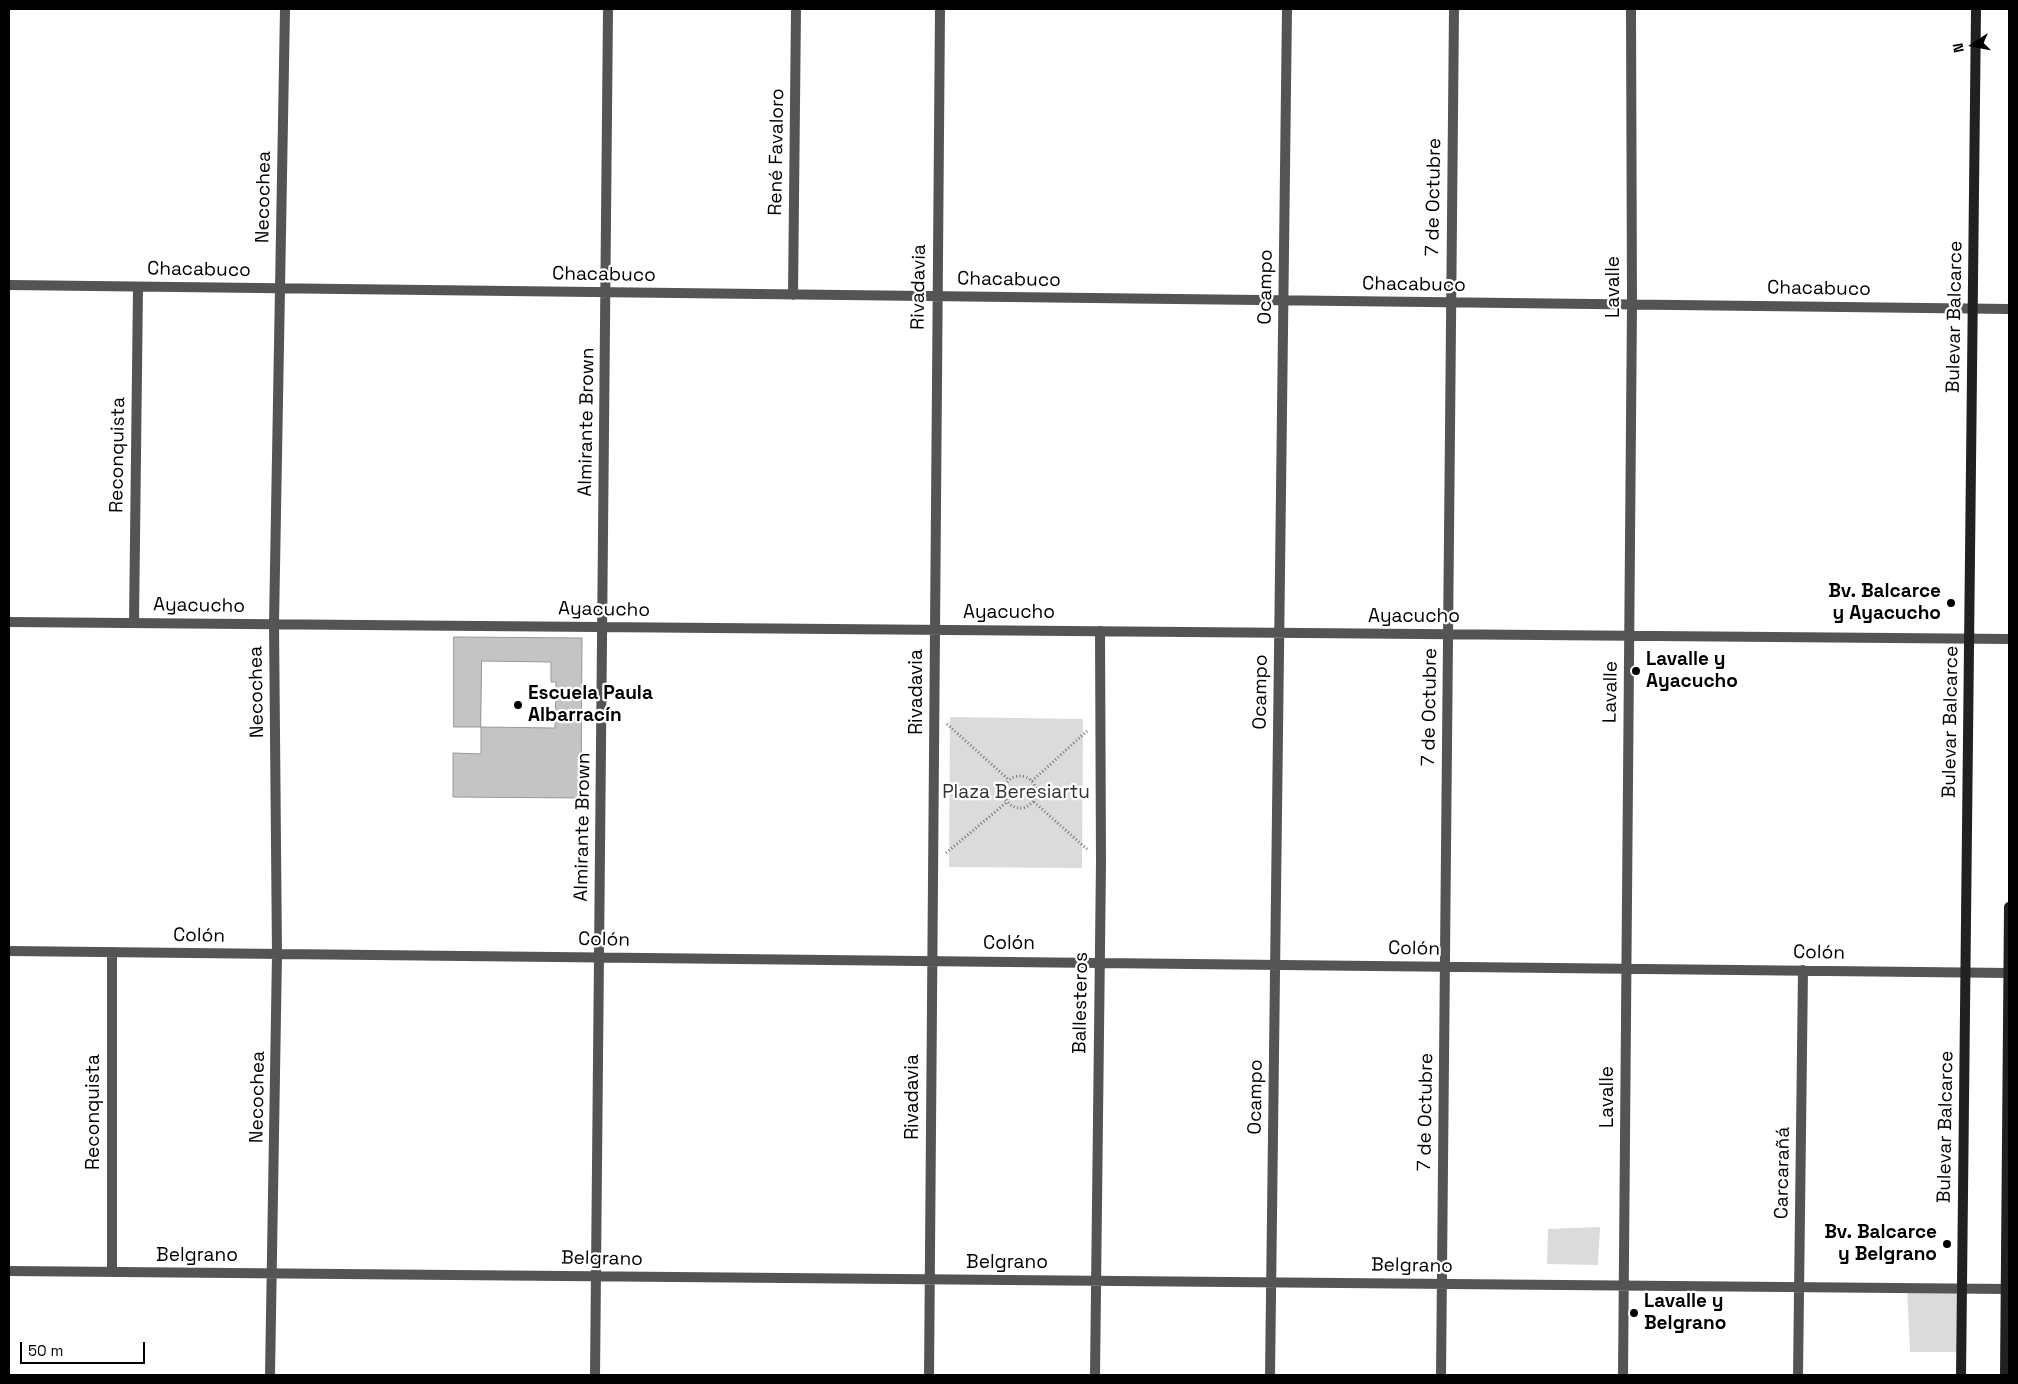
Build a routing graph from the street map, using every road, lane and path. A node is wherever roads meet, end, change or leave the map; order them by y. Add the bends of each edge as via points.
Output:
1 (285, 9) edge
2 (608, 9) edge
3 (796, 9) edge
4 (940, 9) edge
5 (1287, 9) edge
6 (1454, 9) edge
7 (1632, 9) edge
8 (1976, 9) edge
9 (9, 286) edge
10 (138, 287) junction
11 (280, 289) junction
12 (605, 292) junction
13 (793, 295) junction
14 (937, 296) junction
15 (1283, 300) junction
16 (1451, 302) junction
17 (1632, 304) junction
18 (1973, 308) junction
19 (2009, 309) edge
20 (9, 622) edge
21 (134, 623) junction
22 (274, 624) junction
23 (602, 627) junction
24 (934, 630) junction
25 (1100, 631) junction
26 (1279, 633) junction
27 (1448, 634) junction
28 (1629, 636) junction
29 (1970, 639) junction
30 (2009, 639) edge
31 (935, 714) junction
32 (1101, 718) junction
33 (1010, 780) junction
34 (1032, 781) junction
35 (1007, 802) junction
36 (1034, 802) junction
37 (1101, 862) junction
38 (934, 863) junction
39 (2009, 907) edge
40 (9, 951) edge
41 (112, 952) junction
42 (278, 954) junction
43 (599, 957) junction
44 (932, 961) junction
45 (1099, 962) junction
46 (1275, 964) junction
47 (1445, 967) junction
48 (1626, 968) junction
49 (1803, 970) junction
50 (1966, 972) junction
51 (2009, 972) edge
52 (9, 1271) edge
53 (112, 1272) junction
54 (272, 1274) junction
55 (596, 1277) junction
56 (929, 1280) junction
57 (1096, 1281) junction
58 (1271, 1283) junction
59 (1442, 1284) junction
60 (1624, 1286) junction
61 (1800, 1287) junction
62 (1962, 1289) junction
63 (2006, 1289) junction
64 (270, 1375) edge
65 (595, 1375) edge
66 (929, 1375) edge
67 (1095, 1375) edge
68 (1270, 1375) edge
69 (1441, 1375) edge
70 (1623, 1375) edge
71 (1798, 1375) edge
72 (1961, 1375) edge
73 (2005, 1375) edge

1 - 11 street, Necochea
2 - 12 street, Almirante Brown
3 - 13 street, René Favaloro
4 - 14 street, Rivadavia
5 - 15 street, Ocampo
6 - 16 street, 7 de Octubre
7 - 17 street, Lavalle
8 - 18 main road, Bulevar Balcarce
9 - 10 street, Chacabuco
10 - 11 street, Chacabuco
10 - 21 street, Reconquista
11 - 12 street, Chacabuco
11 - 22 street, Necochea
12 - 13 street, Chacabuco
12 - 23 street, Almirante Brown
13 - 14 street, Chacabuco
14 - 15 street, Chacabuco
14 - 24 street, Rivadavia
15 - 16 street, Chacabuco
15 - 26 street, Ocampo
16 - 17 street, Chacabuco
16 - 27 street, 7 de Octubre
17 - 18 street, Chacabuco
17 - 28 street, Lavalle
18 - 19 street, Chacabuco
18 - 29 main road, Bulevar Balcarce
20 - 21 street, Ayacucho
21 - 22 street, Ayacucho
22 - 23 street, Ayacucho
22 - 42 street, Necochea
23 - 24 street, Ayacucho
23 - 43 street, Almirante Brown
24 - 25 street, Ayacucho
24 - 31 street, Rivadavia
25 - 26 street, Ayacucho
25 - 32 street, Ballesteros
26 - 27 street, Ayacucho
26 - 46 street, Ocampo
27 - 28 street, Ayacucho
27 - 47 street, 7 de Octubre
28 - 29 street, Ayacucho
28 - 48 street, Lavalle
29 - 30 street, Ayacucho
29 - 50 main road, Bulevar Balcarce
31 - 33 path
31 - 38 street, Rivadavia
32 - 34 path
32 - 37 street, Ballesteros
33 - 34 path via 1019,776
33 - 35 path via 1004,793
34 - 36 path via 1037,791
35 - 36 path via 1021,809
35 - 38 path
36 - 37 path
37 - 45 street, Ballesteros
38 - 44 street, Rivadavia
39 - 51 main road
40 - 41 street, Colón
41 - 42 street, Colón
41 - 53 street, Reconquista
42 - 43 street, Colón
42 - 54 street, Necochea
43 - 44 street, Colón
43 - 55 street, Almirante Brown
44 - 45 street, Colón
44 - 56 street, Rivadavia
45 - 46 street, Colón
45 - 57 street, Ballesteros
46 - 47 street, Colón
46 - 58 street, Ocampo
47 - 48 street, Colón
47 - 59 street, 7 de Octubre
48 - 49 street, Colón
48 - 60 street, Lavalle
49 - 50 street, Colón
49 - 61 street, Carcarañá
50 - 51 street, Colón
50 - 62 main road, Bulevar Balcarce
51 - 63 main road
52 - 53 street, Belgrano
53 - 54 street, Belgrano
54 - 55 street, Belgrano
54 - 64 street, Necochea
55 - 56 street, Belgrano
55 - 65 street, Almirante Brown
56 - 57 street, Belgrano
56 - 66 street, Rivadavia
57 - 58 street, Belgrano
57 - 67 street, Ballesteros
58 - 59 street, Belgrano
58 - 68 street, Ocampo
59 - 60 street, Belgrano
59 - 69 street, 7 de Octubre
60 - 61 street, Belgrano
60 - 70 street, Lavalle
61 - 62 street, Belgrano
61 - 71 street, Carcarañá
62 - 63 street, Belgrano
62 - 72 main road, Bulevar Balcarce
63 - 73 main road

